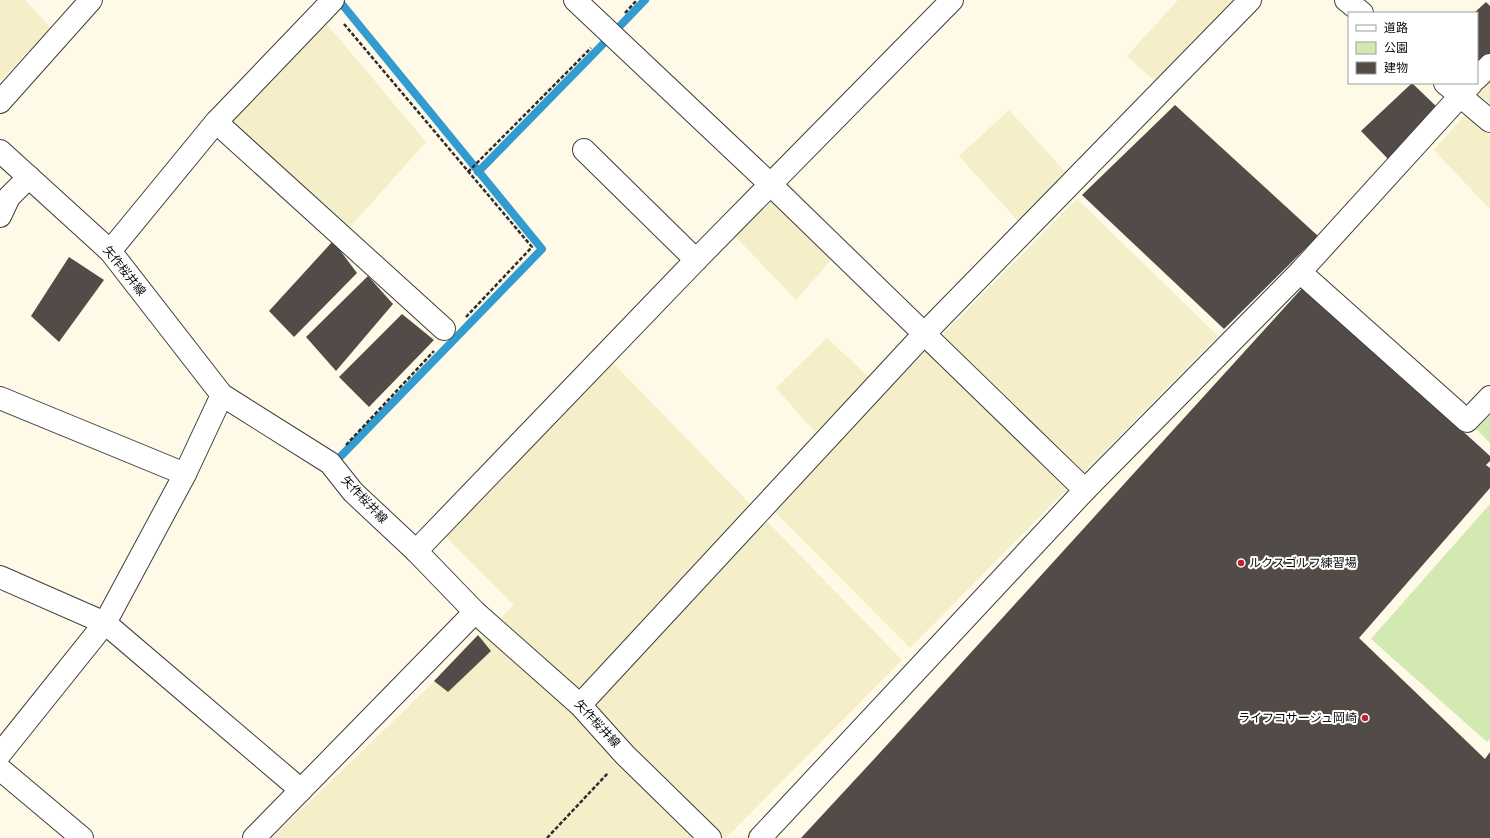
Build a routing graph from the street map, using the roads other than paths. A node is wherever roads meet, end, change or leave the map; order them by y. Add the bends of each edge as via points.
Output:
1 (91, 0) edge
2 (575, 0) edge
3 (952, 0) edge
4 (1250, 0) edge
5 (1346, 0) edge
6 (331, 3) edge
7 (1361, 12) edge
8 (1490, 65) edge
9 (1478, 77) edge
10 (1459, 87) edge
11 (0, 102) edge
12 (1490, 121) edge
13 (216, 122) junction
14 (584, 150) dead end
15 (0, 152) edge
16 (29, 177) junction
17 (770, 184) junction
18 (0, 216) edge
19 (110, 251) junction
20 (696, 260) junction
21 (1300, 272) junction
22 (448, 333) road end
23 (924, 334) junction
24 (222, 395) junction
25 (1490, 397) edge
26 (0, 398) edge
27 (185, 474) junction
28 (1085, 490) junction
29 (416, 552) junction
30 (0, 577) edge
31 (476, 612) junction
32 (105, 623) junction
33 (580, 705) junction
34 (0, 754) edge
35 (0, 769) edge
36 (301, 790) junction
37 (82, 838) edge
38 (254, 838) edge
39 (710, 838) edge
40 (760, 838) edge

1 - 11 street
2 - 17 street
3 - 17 street
4 - 23 street
5 - 7 street
6 - 13 street
8 - 9 street
10 - 12 street
10 - 21 street
13 - 19 street
13 - 22 street
14 - 20 street
15 - 16 street, 矢作桜井線
16 - 18 street via 9,197
16 - 19 street, 矢作桜井線
17 - 20 street
17 - 23 street
19 - 24 street, 矢作桜井線
20 - 29 street
21 - 25 street via 1467,421
21 - 28 street
23 - 28 street
23 - 33 street
24 - 27 street
24 - 29 street, 矢作桜井線 via 330,463 353,492
26 - 27 street
27 - 32 street
28 - 40 street
29 - 31 street, 矢作桜井線
30 - 32 street
31 - 33 street, 矢作桜井線
31 - 36 street
32 - 34 street
32 - 36 street
33 - 39 street, 矢作桜井線 via 625,755
35 - 37 street
36 - 38 street

